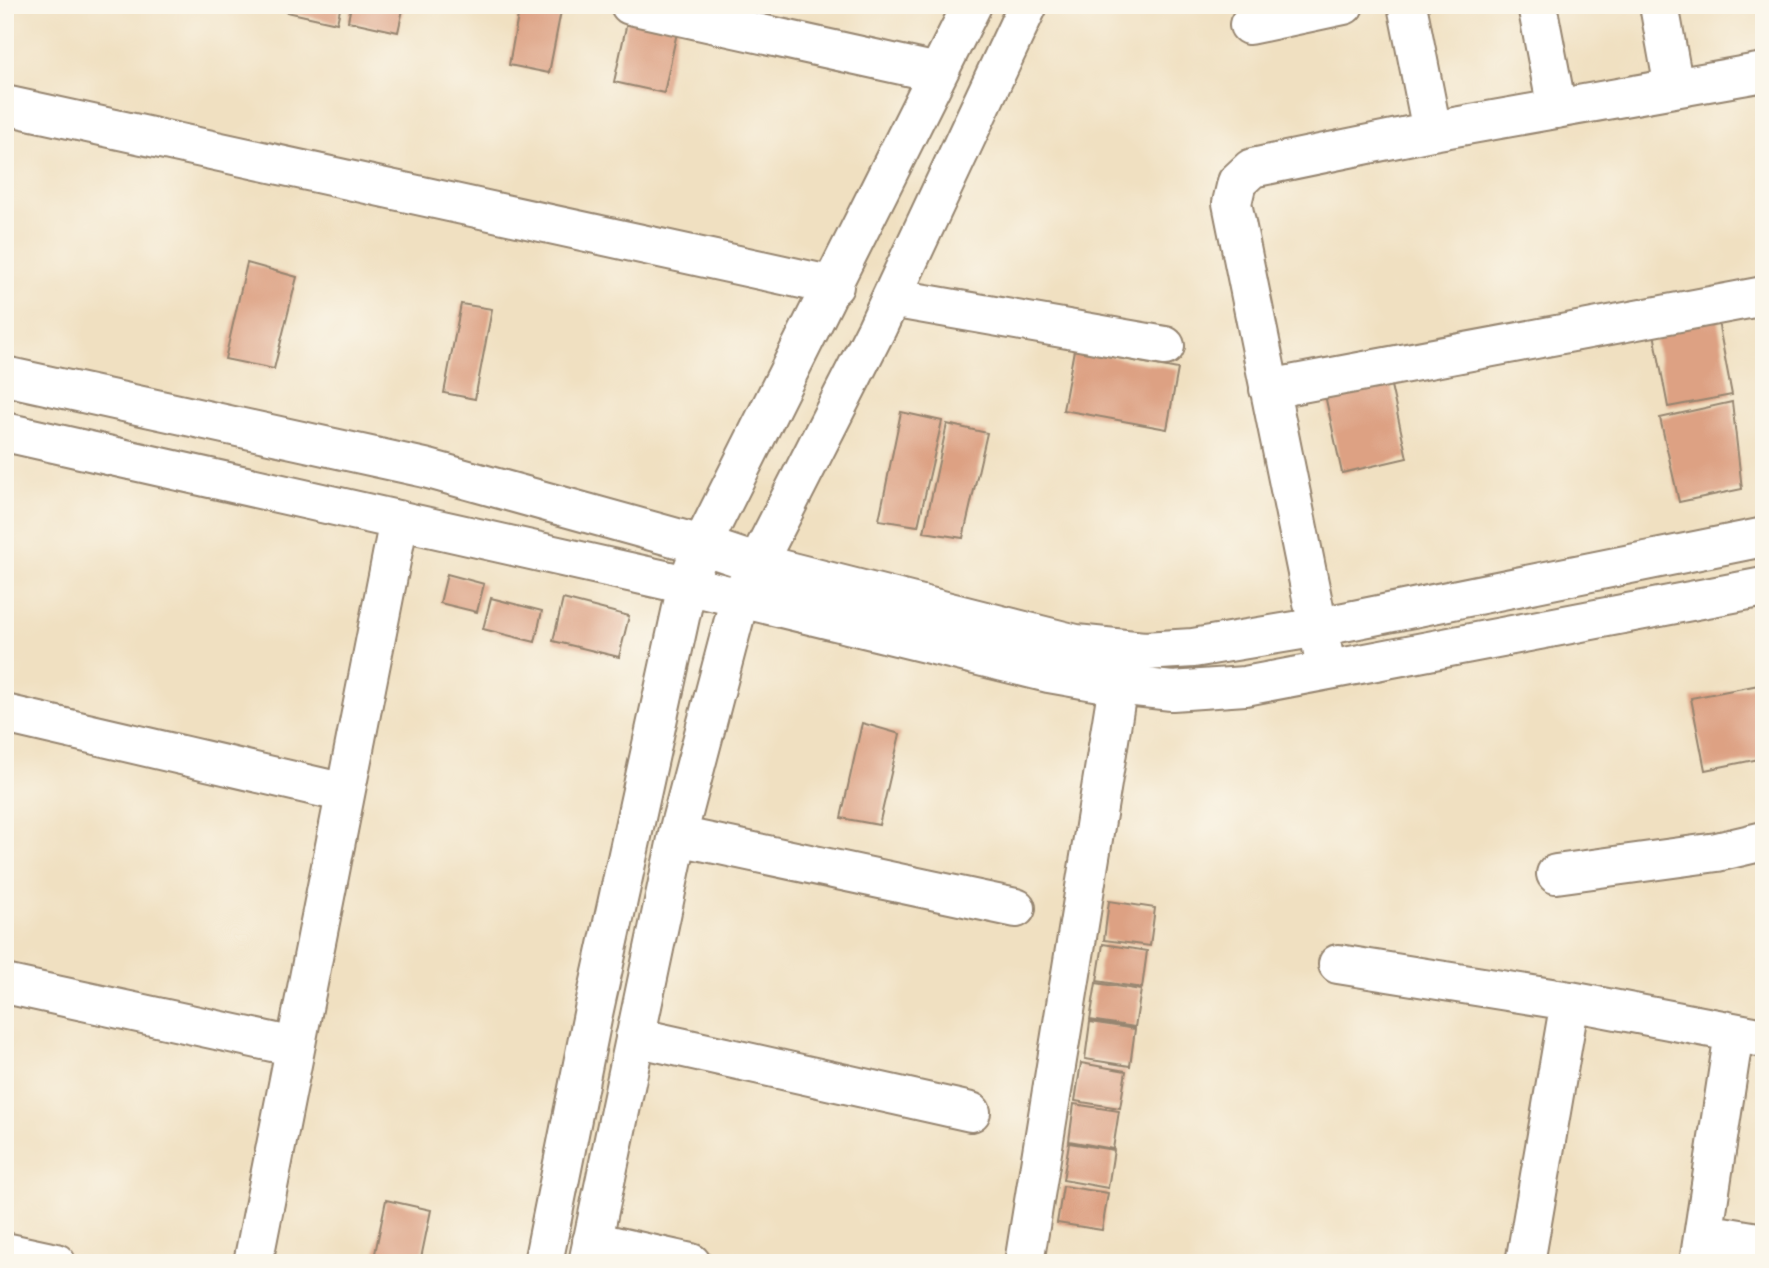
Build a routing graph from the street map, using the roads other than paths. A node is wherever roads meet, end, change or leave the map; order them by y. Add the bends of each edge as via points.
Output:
1 (630, 5) edge
2 (972, 5) edge
3 (1028, 5) edge
4 (1345, 5) edge
5 (1407, 5) edge
6 (1537, 5) edge
7 (1659, 5) edge
8 (1249, 25) dead end
9 (1764, 72) edge
10 (938, 73) junction
11 (1674, 88) junction
12 (5, 105) edge
13 (1558, 109) junction
14 (1432, 131) junction
15 (834, 286) junction
16 (1764, 296) edge
17 (891, 298) junction
18 (1165, 346) dead end
19 (5, 376) edge
20 (1269, 389) junction
21 (5, 432) edge
22 (399, 520) junction
23 (1764, 537) edge
24 (702, 545) junction
25 (1717, 546) junction
26 (756, 563) junction
27 (687, 585) junction
28 (1746, 591) edge
29 (740, 597) junction
30 (1319, 627) junction
31 (1125, 649) junction
32 (1327, 671) junction
33 (1117, 685) junction
34 (5, 714) edge
35 (345, 793) junction
36 (678, 836) junction
37 (1764, 841) edge
38 (1556, 874) dead end
39 (1016, 908) dead end
40 (1338, 964) dead end
41 (5, 984) edge
42 (1570, 1001) junction
43 (1749, 1036) edge
44 (635, 1037) junction
45 (295, 1047) junction
46 (971, 1112) dead end
47 (1764, 1243) edge
48 (1701, 1248) edge
49 (5, 1252) edge
50 (590, 1252) edge
51 (56, 1263) edge
52 (253, 1263) edge
53 (543, 1263) edge
54 (691, 1263) edge
55 (1024, 1263) edge
56 (1525, 1263) edge

1 - 10 street
2 - 10 street
3 - 17 street
4 - 8 street
5 - 14 street
6 - 13 street
7 - 11 street
9 - 11 street
10 - 15 street
11 - 13 street
12 - 15 street
13 - 14 street
14 - 20 street via 1252,168 1237,182 1232,203
15 - 24 street
16 - 20 street
17 - 18 street
17 - 26 street
19 - 24 street via 425,468
20 - 30 street
21 - 22 street
22 - 27 street
22 - 35 street
23 - 25 street
24 - 26 street
24 - 27 street
25 - 28 street
25 - 30 street
26 - 29 street
26 - 31 street via 1076,644
27 - 29 street
27 - 53 street
28 - 32 street
29 - 33 street via 1049,673
29 - 36 street
30 - 31 street via 1193,648
30 - 32 street
31 - 33 street
32 - 33 street via 1245,686 1172,691
33 - 55 street
34 - 35 street
35 - 45 street
36 - 39 street
36 - 44 street
37 - 38 street
40 - 42 street
41 - 45 street
42 - 43 street
42 - 56 street
43 - 48 street
44 - 46 street
44 - 50 street
45 - 52 street
47 - 48 street
49 - 51 street
50 - 54 street

